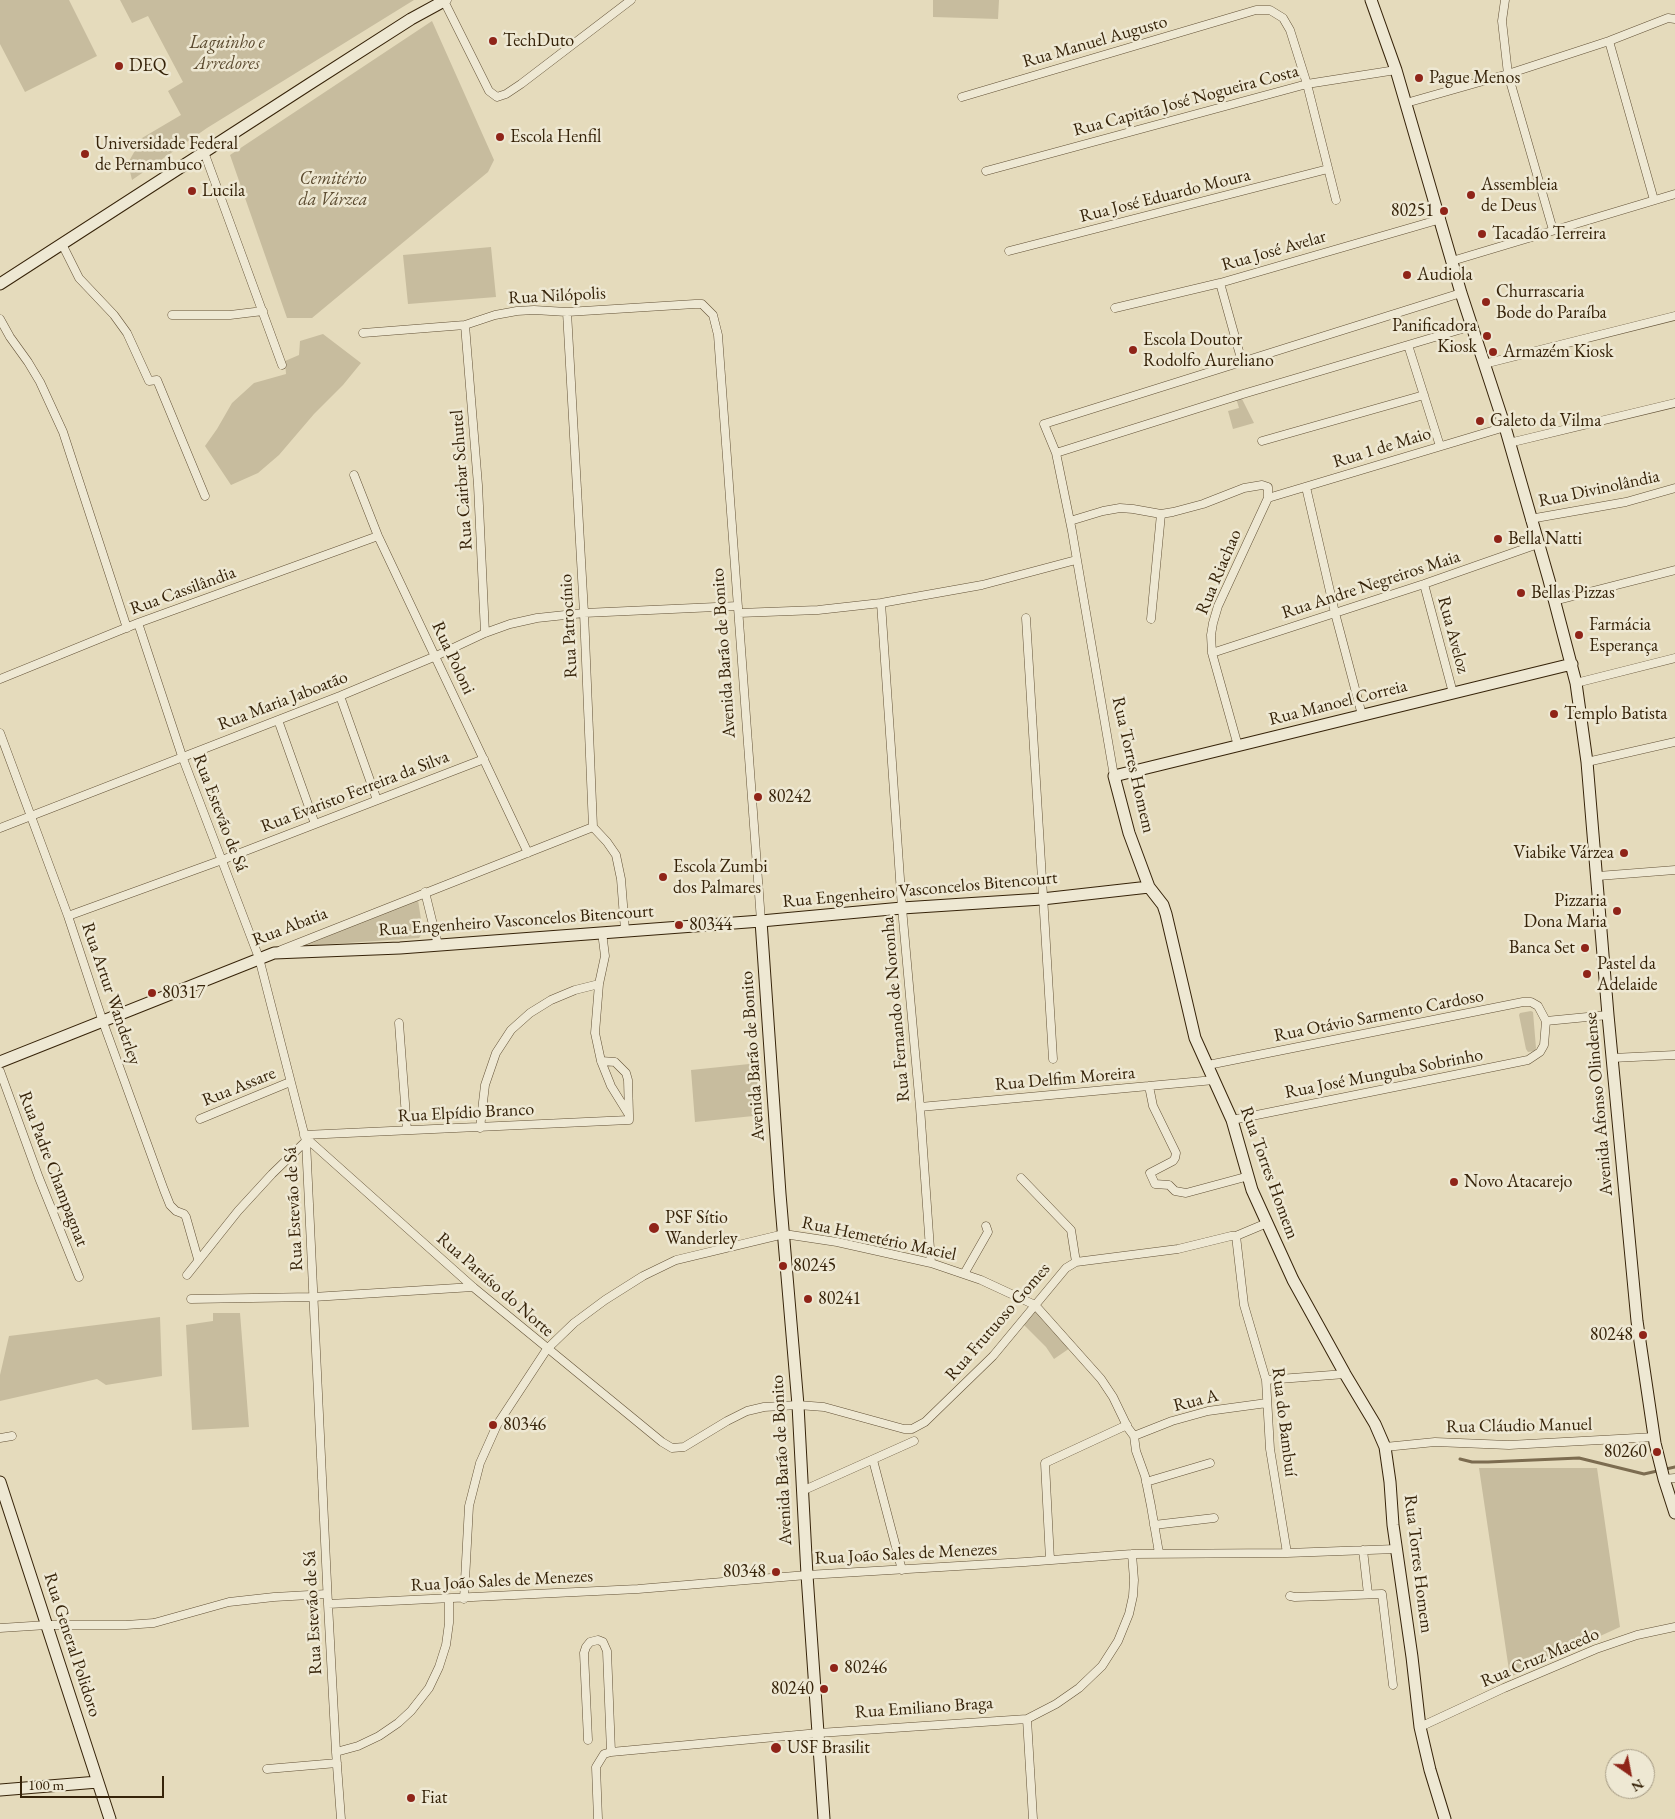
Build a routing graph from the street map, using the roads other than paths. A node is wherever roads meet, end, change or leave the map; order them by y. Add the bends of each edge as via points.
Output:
1 (445, 0) edge
2 (632, 0) edge
3 (1371, 0) edge
4 (1505, 0) edge
5 (1675, 19) edge
6 (1609, 41) junction
7 (1396, 70) junction
8 (1508, 74) junction
9 (1307, 84) junction
10 (962, 97) dead end
11 (1406, 103) junction
12 (204, 152) junction
13 (1328, 170) junction
14 (986, 171) dead end
15 (1675, 194) edge
16 (1336, 200) dead end
17 (1654, 200) junction
18 (1441, 219) junction
19 (1553, 230) junction
20 (62, 244) junction
21 (1009, 251) dead end
22 (1452, 261) junction
23 (1220, 282) junction
24 (0, 284) edge
25 (1461, 293) junction
26 (695, 304) joint
27 (1115, 308) dead end
28 (263, 311) junction
29 (567, 312) junction
30 (172, 315) dead end
31 (1675, 316) edge
32 (0, 319) edge
33 (465, 325) junction
34 (1472, 326) junction
35 (363, 333) dead end
36 (1408, 345) junction
37 (1242, 362) junction
38 (282, 364) dead end
39 (1484, 364) junction
40 (1424, 395) junction
41 (1675, 403) edge
42 (1505, 427) junction
43 (1262, 442) dead end
44 (1509, 443) junction
45 (1440, 446) junction
46 (1056, 453) junction
47 (354, 475) dead end
48 (1306, 487) junction
49 (1675, 488) edge
50 (204, 496) dead end
51 (1268, 498) junction
52 (1161, 514) junction
53 (1530, 519) junction
54 (1070, 521) junction
55 (378, 536) junction
56 (1538, 544) junction
57 (1076, 560) junction
58 (1675, 570) edge
59 (1424, 584) junction
60 (1554, 601) junction
61 (881, 603) junction
62 (738, 610) junction
63 (584, 613) junction
64 (1335, 613) junction
65 (1026, 618) dead end
66 (1152, 618) dead end
67 (138, 623) junction
68 (127, 628) junction
69 (485, 633) junction
70 (1212, 653) junction
71 (436, 656) junction
72 (1675, 658) edge
73 (1572, 664) junction
74 (0, 679) edge
75 (1576, 683) junction
76 (1453, 693) junction
77 (340, 696) junction
78 (1362, 715) junction
79 (278, 720) junction
80 (0, 733) edge
81 (1675, 742) edge
82 (1238, 746) junction
83 (182, 756) junction
84 (484, 759) junction
85 (1588, 762) junction
86 (1114, 776) junction
87 (377, 800) junction
88 (31, 815) junction
89 (315, 824) junction
90 (593, 827) junction
91 (0, 828) edge
92 (528, 853) junction
93 (222, 860) junction
94 (1675, 870) edge
95 (1598, 876) junction
96 (1149, 888) junction
97 (425, 892) junction
98 (1042, 899) junction
99 (902, 908) junction
100 (68, 916) junction
101 (761, 921) junction
102 (625, 930) junction
103 (602, 932) junction
104 (438, 945) junction
105 (274, 953) junction
106 (259, 958) junction
107 (599, 984) junction
108 (1608, 1015) junction
109 (1546, 1021) junction
110 (103, 1022) junction
111 (399, 1023) dead end
112 (1675, 1055) edge
113 (1612, 1058) junction
114 (1052, 1059) dead end
115 (601, 1061) junction
116 (0, 1062) edge
117 (1208, 1065) junction
118 (0, 1071) edge
119 (1214, 1080) junction
120 (290, 1082) junction
121 (1149, 1086) junction
122 (920, 1108) junction
123 (629, 1117) junction
124 (200, 1119) dead end
125 (1232, 1120) junction
126 (480, 1128) junction
127 (407, 1130) junction
128 (305, 1138) junction
129 (1248, 1176) junction
130 (1021, 1178) dead end
131 (1267, 1223) junction
132 (986, 1226) dead end
133 (784, 1234) junction
134 (1236, 1236) junction
135 (198, 1259) junction
136 (931, 1262) junction
137 (1076, 1262) junction
138 (964, 1274) junction
139 (187, 1275) dead end
140 (79, 1277) dead end
141 (473, 1287) junction
142 (314, 1297) junction
143 (191, 1299) dead end
144 (1035, 1305) junction
145 (547, 1349) junction
146 (1345, 1374) junction
147 (1266, 1380) junction
148 (1267, 1402) junction
149 (798, 1405) junction
150 (1127, 1425) junction
151 (12, 1436) dead end
152 (1134, 1436) junction
153 (1654, 1437) junction
154 (0, 1438) edge
155 (914, 1441) dead end
156 (1385, 1447) junction
157 (873, 1460) junction
158 (1210, 1464) dead end
159 (1667, 1478) edge
160 (0, 1482) edge
161 (1146, 1482) junction
162 (802, 1491) junction
163 (1675, 1513) edge
164 (1214, 1518) dead end
165 (1154, 1525) junction
166 (1396, 1549) junction
167 (1363, 1550) junction
168 (1159, 1553) junction
169 (1287, 1553) junction
170 (1132, 1554) junction
171 (1050, 1560) junction
172 (902, 1570) junction
173 (807, 1575) junction
174 (327, 1594) junction
175 (1368, 1594) junction
176 (1290, 1596) dead end
177 (464, 1599) junction
178 (449, 1600) junction
179 (328, 1604) junction
180 (47, 1625) junction
181 (0, 1628) edge
182 (1675, 1628) edge
183 (1393, 1685) dead end
184 (1027, 1719) junction
185 (1420, 1727) junction
186 (819, 1733) junction
187 (588, 1740) dead end
188 (336, 1752) junction
189 (611, 1752) junction
190 (337, 1763) junction
191 (267, 1769) dead end
192 (98, 1782) junction
193 (0, 1790) edge
194 (110, 1819) edge
195 (342, 1819) edge
196 (598, 1819) edge
197 (824, 1819) edge
198 (1033, 1819) edge
199 (1445, 1819) edge

1 - 2 street via 489,91 497,97 521,84
1 - 12 street
3 - 7 street, Avenida Afonso Olindense
4 - 8 street via 1502,21
5 - 6 street via 1668,18
6 - 8 street
6 - 17 street
7 - 9 street, Rua Capitão José Nogueira Costa
7 - 11 street, Avenida Afonso Olindense
8 - 11 street
8 - 19 street
9 - 10 street, Rua Manuel Augusto via 1283,18 1270,10 1256,10
9 - 13 street, Rua Manuel Augusto
9 - 14 street, Rua Capitão José Nogueira Costa
11 - 18 street, Avenida Afonso Olindense
12 - 20 street
12 - 28 street
13 - 16 street, Rua Manuel Augusto
13 - 21 street, Rua José Eduardo Moura
15 - 17 street
17 - 19 street
18 - 22 street, Avenida Afonso Olindense
18 - 23 street, Rua José Avelar
19 - 22 street
20 - 24 street
20 - 50 street via 79,278 127,333 149,381 157,380
22 - 25 street, Avenida Afonso Olindense
23 - 27 street, Rua José Avelar
23 - 37 street
25 - 34 street, Avenida Afonso Olindense
25 - 37 street
26 - 29 street, Rua Nilópolis
26 - 62 street, Avenida Barão de Bonito via 702,304 713,315 718,335
28 - 30 street via 230,315
28 - 38 street
29 - 33 street, Rua Nilópolis via 517,311
29 - 63 street, Rua Patrocínio
31 - 39 street
32 - 68 street via 40,382 63,432
33 - 35 street, Rua Nilópolis
33 - 69 street, Rua Cairbar Schutel via 478,485
34 - 36 street
34 - 39 street, Avenida Afonso Olindense
36 - 40 street
36 - 46 street
37 - 46 street, Rua Torres Homem via 1044,424
39 - 42 street, Avenida Afonso Olindense
40 - 43 street
40 - 45 street
41 - 44 street
42 - 44 street, Avenida Afonso Olindense
42 - 45 street, Rua 1 de Maio
44 - 53 street, Avenida Afonso Olindense
45 - 48 street, Rua 1 de Maio
46 - 54 street, Rua Torres Homem
47 - 55 street, Rua Poloni
48 - 51 street, Rua 1 de Maio
48 - 64 street
49 - 53 street, Rua Divinolândia via 1626,502
51 - 52 street via 1268,487 1256,486 1188,509
51 - 70 street, Rua Riachao via 1218,606 1212,623
52 - 54 street via 1120,508
52 - 66 street
53 - 56 street, Avenida Afonso Olindense
54 - 57 street, Rua Torres Homem
55 - 67 street, Rua Cassilândia
55 - 71 street, Rua Poloni
56 - 59 street, Rua Andre Negreiros Maia
56 - 60 street, Avenida Afonso Olindense
57 - 61 street, Rua Maria Jaboatão via 982,585
57 - 86 street, Rua Torres Homem
58 - 60 street
59 - 64 street, Rua Andre Negreiros Maia
59 - 76 street, Rua Aveloz
60 - 73 street, Avenida Afonso Olindense
61 - 62 street, Rua Maria Jaboatão via 818,610
61 - 99 street, Rua Fernando de Noronha
62 - 63 street, Rua Maria Jaboatão
62 - 101 street, Avenida Barão de Bonito
63 - 69 street, Rua Maria Jaboatão via 537,618
63 - 90 street, Rua Patrocínio
64 - 70 street, Rua Andre Negreiros Maia
64 - 78 street
65 - 98 street
67 - 68 street, Rua Cassilândia
67 - 83 street, Rua Estevão de Sá
68 - 74 street, Rua Cassilândia
69 - 71 street, Rua Maria Jaboatão
70 - 82 street, Rua Riachao
71 - 77 street, Rua Maria Jaboatão
71 - 84 street, Rua Poloni
72 - 75 street
73 - 75 street, Avenida Afonso Olindense
73 - 76 street, Rua Manoel Correia
75 - 85 street, Avenida Afonso Olindense
76 - 78 street, Rua Manoel Correia
77 - 79 street, Rua Maria Jaboatão
77 - 87 street
78 - 82 street, Rua Manoel Correia
79 - 83 street, Rua Maria Jaboatão
79 - 89 street
80 - 88 street, Rua Artur Wanderley
81 - 85 street
82 - 86 street, Rua Manoel Correia
83 - 88 street, Rua Maria Jaboatão
83 - 93 street, Rua Estevão de Sá
84 - 87 street, Rua Evaristo Ferreira da Silva
84 - 92 street, Rua Poloni
85 - 95 street, Avenida Afonso Olindense
86 - 96 street, Rua Torres Homem via 1128,834
87 - 89 street, Rua Evaristo Ferreira da Silva
88 - 91 street, Rua Maria Jaboatão
88 - 100 street, Rua Artur Wanderley
89 - 93 street, Rua Evaristo Ferreira da Silva
90 - 92 street, Rua Abatia
90 - 102 street via 616,855
92 - 97 street, Rua Abatia
93 - 100 street, Rua Evaristo Ferreira da Silva
93 - 106 street, Rua Estevão de Sá
94 - 95 street
95 - 108 street, Avenida Afonso Olindense
96 - 98 street, Rua Engenheiro Vasconcelos Bitencourt
96 - 117 street, Rua Torres Homem via 1163,905 1195,1038
97 - 104 street
97 - 105 street, Rua Abatia
98 - 99 street, Rua Engenheiro Vasconcelos Bitencourt
98 - 114 street
99 - 101 street, Rua Engenheiro Vasconcelos Bitencourt
99 - 122 street, Rua Fernando de Noronha
100 - 110 street, Rua Artur Wanderley
101 - 102 street, Rua Engenheiro Vasconcelos Bitencourt
101 - 133 street, Avenida Barão de Bonito
102 - 103 street, Rua Engenheiro Vasconcelos Bitencourt
103 - 104 street, Rua Engenheiro Vasconcelos Bitencourt
103 - 107 street via 605,956
104 - 105 street, Rua Engenheiro Vasconcelos Bitencourt
105 - 106 street, Rua Abatia
106 - 110 street, Rua Abatia
106 - 120 street, Rua Estevão de Sá
107 - 115 street via 595,1033
107 - 126 street via 550,1000 511,1030 496,1053 485,1085
108 - 109 street
108 - 113 street, Avenida Afonso Olindense
109 - 117 street, Rua Otávio Sarmento Cardoso via 1538,1006 1523,1002
109 - 125 street, Rua José Munguba Sobrinho via 1544,1045 1528,1060
110 - 116 street, Rua Abatia
110 - 135 street, Rua Artur Wanderley via 170,1205 186,1217
111 - 127 street
112 - 113 street
113 - 153 street, Avenida Afonso Olindense via 1637,1321
115 - 123 street
115 - 123 street via 615,1062 626,1073
117 - 119 street, Rua Torres Homem
118 - 140 street, Rua Padre Champagnat
119 - 121 street, Rua Delfim Moreira
119 - 125 street, Rua Torres Homem
120 - 124 street, Rua Assare
120 - 128 street, Rua Estevão de Sá
121 - 122 street, Rua Delfim Moreira
121 - 129 street via 1153,1106 1176,1153 1173,1161 1150,1173 1156,1184 1170,1184 1175,1191 1186,1193
122 - 136 street, Rua Fernando de Noronha
123 - 126 street, Rua Elpídio Branco
125 - 129 street, Rua Torres Homem
126 - 127 street, Rua Elpídio Branco
127 - 128 street, Rua Elpídio Branco
128 - 135 street
128 - 141 street, Rua Paraíso do Norte
128 - 142 street, Rua Estevão de Sá
129 - 131 street, Rua Torres Homem
130 - 137 street via 1071,1230
131 - 134 street, Rua Frutuoso Gomes
131 - 146 street, Rua Torres Homem via 1293,1280
132 - 138 street via 988,1232
133 - 136 street, Rua Hemetério Maciel
133 - 145 street, Rua Hemetério Maciel via 676,1260 651,1272 605,1300
133 - 149 street, Avenida Barão de Bonito
134 - 137 street, Rua Frutuoso Gomes via 1178,1249
134 - 147 street, Rua do Bambuí via 1244,1305
135 - 139 street
136 - 138 street, Rua Hemetério Maciel
137 - 144 street, Rua Frutuoso Gomes via 1066,1268
138 - 144 street, Rua Hemetério Maciel
141 - 142 street
141 - 145 street, Rua Paraíso do Norte
142 - 143 street
142 - 174 street, Rua Estevão de Sá
144 - 149 street, Rua Frutuoso Gomes via 993,1356 916,1428 908,1430 840,1410
144 - 150 street, Rua Hemetério Maciel via 1101,1379
145 - 149 street, Rua Paraíso do Norte via 672,1448 689,1445 747,1411
145 - 177 street, Rua Hemetério Maciel via 497,1425 480,1463 469,1506
146 - 147 street
146 - 156 street, Rua Torres Homem
147 - 148 street, Rua do Bambuí
148 - 152 street, Rua A via 1208,1411
148 - 169 street, Rua do Bambuí via 1270,1449
149 - 162 street, Avenida Barão de Bonito
150 - 152 street, Rua Hemetério Maciel
150 - 171 street via 1045,1463
151 - 154 street
152 - 161 street, Rua Hemetério Maciel
153 - 156 street, Rua Cláudio Manuel via 1509,1445 1435,1442
153 - 159 street, Avenida Afonso Olindense
155 - 157 street
156 - 166 street, Rua Torres Homem
157 - 162 street
157 - 172 street
158 - 161 street
159 - 163 street, Avenida Afonso Olindense
160 - 180 street, Rua General Polidoro
161 - 165 street, Rua Hemetério Maciel
162 - 173 street, Avenida Barão de Bonito
164 - 165 street
165 - 168 street, Rua Hemetério Maciel
166 - 167 street, Rua João Sales de Menezes
166 - 185 street, Rua Torres Homem
167 - 169 street, Rua João Sales de Menezes
167 - 175 street
168 - 169 street, Rua João Sales de Menezes
168 - 170 street, Rua João Sales de Menezes
170 - 171 street, Rua João Sales de Menezes
170 - 184 street, Rua Emiliano Braga via 1133,1596 1118,1641 1102,1666 1079,1688
171 - 172 street, Rua João Sales de Menezes
172 - 173 street, Rua João Sales de Menezes
173 - 177 street, Rua João Sales de Menezes
173 - 186 street, Avenida Barão de Bonito
174 - 179 street, Rua Estevão de Sá
174 - 180 street via 229,1602 154,1623
175 - 176 street
175 - 183 street via 1382,1594
177 - 178 street, Rua João Sales de Menezes
178 - 179 street, Rua João Sales de Menezes
178 - 188 street via 446,1645 428,1688 415,1707 379,1736
179 - 188 street, Rua Estevão de Sá
180 - 181 street
180 - 192 street, Rua General Polidoro
182 - 185 street, Rua Cruz Macedo via 1637,1635 1596,1650
184 - 186 street, Rua Emiliano Braga
184 - 198 street
185 - 199 street, Rua Torres Homem
186 - 189 street, Rua Emiliano Braga
186 - 197 street, Avenida Barão de Bonito
187 - 189 street via 584,1653 590,1642 598,1640 603,1642 607,1651
188 - 190 street, Rua Estevão de Sá
189 - 196 street via 604,1754 596,1766
190 - 191 street
190 - 195 street, Rua Estevão de Sá
192 - 193 street
192 - 194 street, Rua General Polidoro

